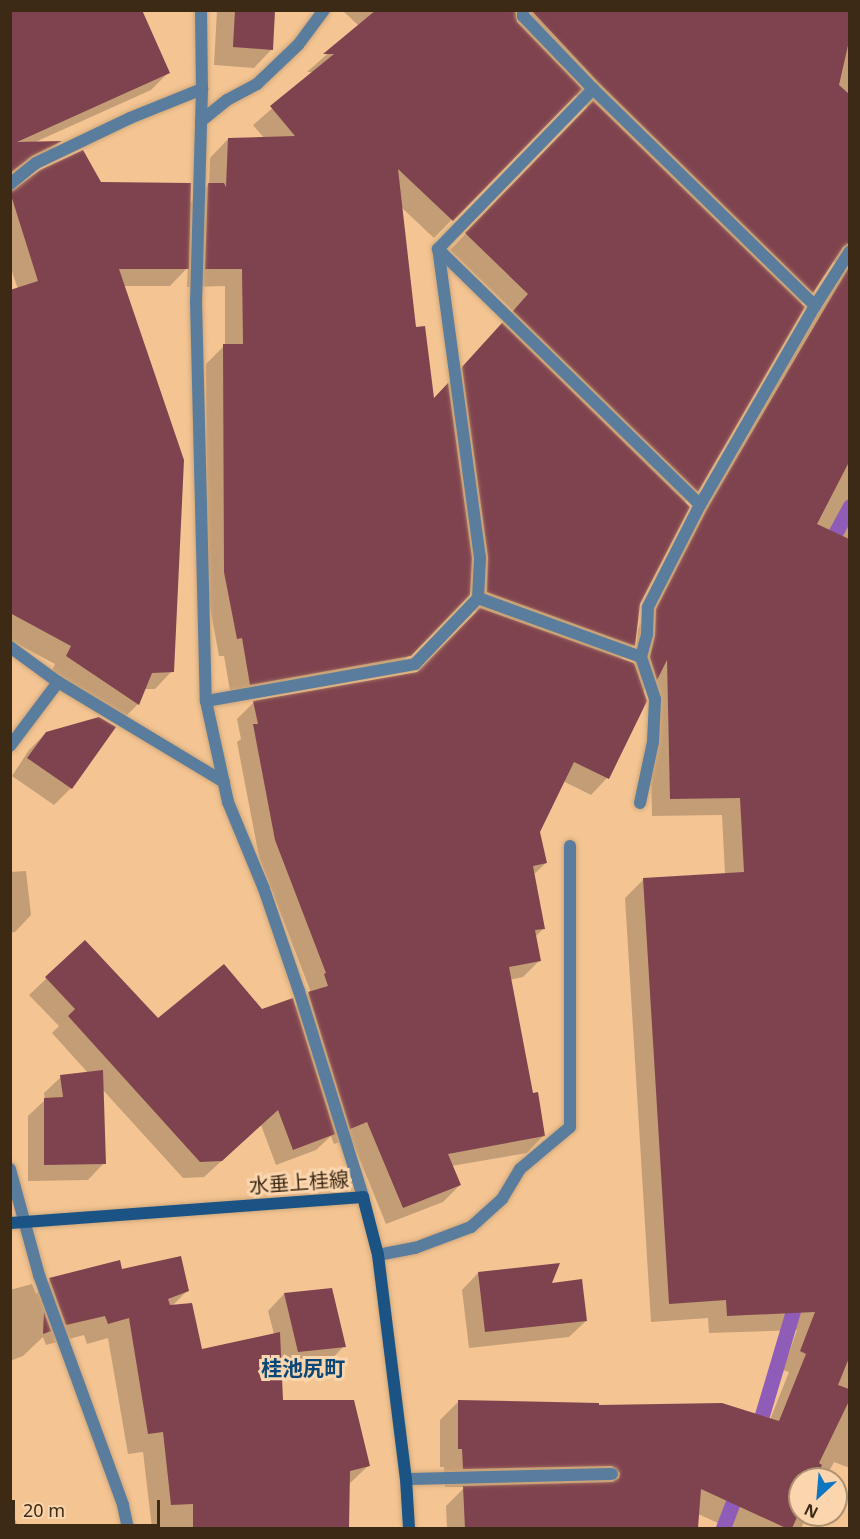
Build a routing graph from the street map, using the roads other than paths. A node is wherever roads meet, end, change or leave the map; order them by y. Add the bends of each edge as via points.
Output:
1 (201, 10) edge
2 (324, 10) edge
3 (524, 10) edge
4 (202, 89) junction
5 (593, 89) junction
6 (201, 121) junction
7 (10, 184) edge
8 (438, 249) junction
9 (849, 251) edge
10 (814, 306) junction
11 (700, 505) junction
12 (478, 598) junction
13 (10, 647) edge
14 (641, 657) junction
15 (58, 681) junction
16 (206, 702) junction
17 (10, 746) edge
18 (224, 782) junction
19 (640, 803) dead end
20 (570, 846) dead end
21 (10, 1168) edge
22 (363, 1197) junction
23 (24, 1222) junction
24 (10, 1223) edge
25 (378, 1255) junction
26 (612, 1474) dead end
27 (406, 1479) junction
28 (128, 1528) edge
29 (410, 1528) edge

1 - 4 street
2 - 6 street via 298,45 257,84 227,100
3 - 5 street via 523,16
4 - 6 street
4 - 7 street via 130,117 36,164
5 - 8 street
5 - 10 street
6 - 16 street via 196,302
8 - 11 street
8 - 12 street via 480,558
9 - 10 street
10 - 11 street
11 - 14 street via 648,607 648,634
12 - 14 street
12 - 16 street via 415,664
13 - 15 street
14 - 19 street via 655,699 653,742
15 - 17 street
15 - 18 street
16 - 18 street
18 - 22 street via 299,991
20 - 25 street via 570,1127 520,1169 502,1198 471,1227 415,1248
21 - 23 street
22 - 23 main road, 水垂上桂線
22 - 25 main road, 水垂上桂線
23 - 24 main road, 水垂上桂線
23 - 28 street
25 - 27 main road, 水垂上桂線
26 - 27 street
27 - 29 main road, 水垂上桂線

